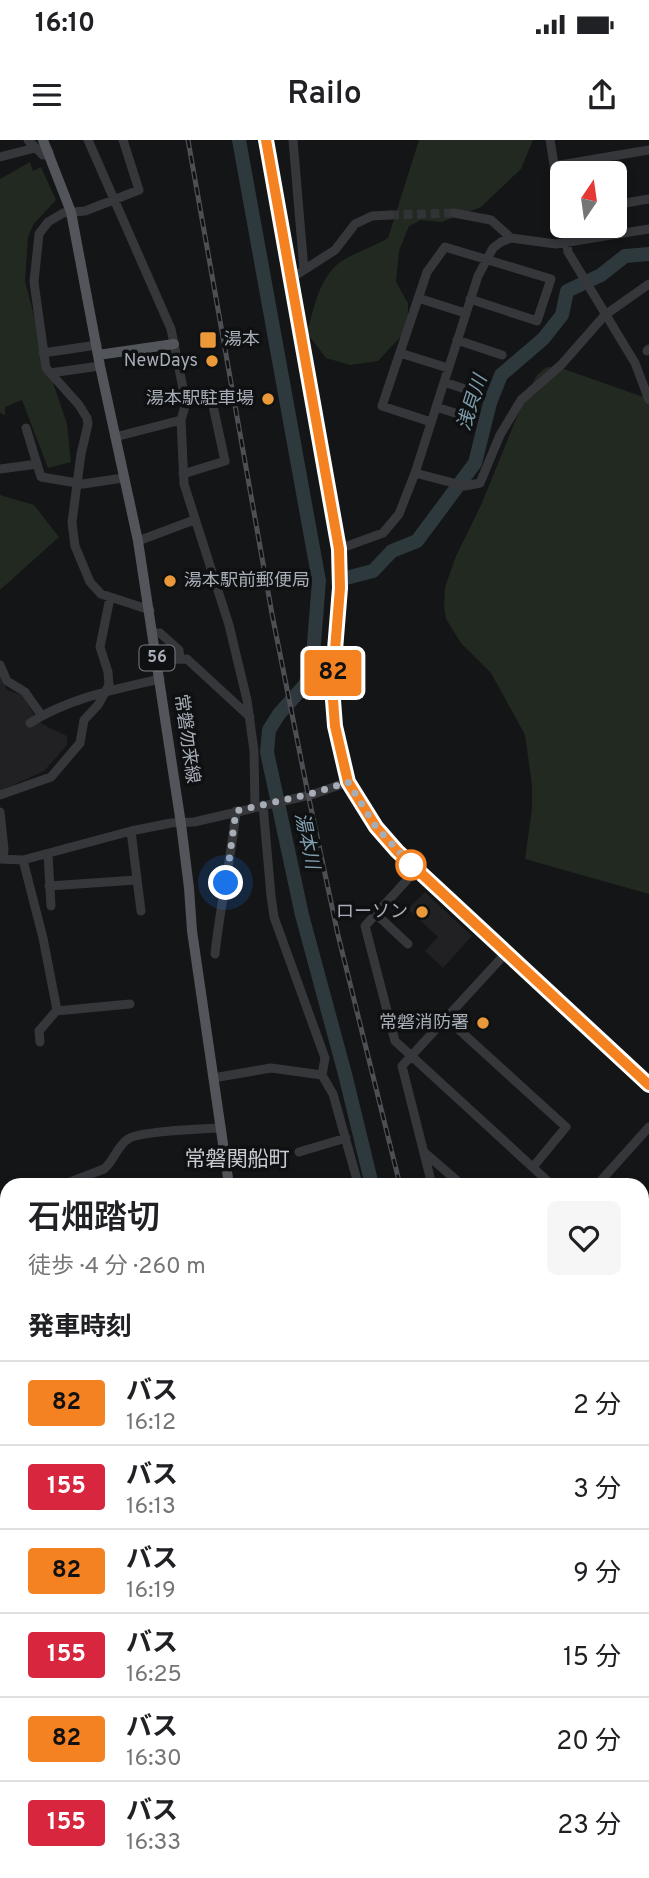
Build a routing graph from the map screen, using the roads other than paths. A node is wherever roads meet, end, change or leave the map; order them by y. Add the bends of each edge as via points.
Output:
1 (88, 140) edge
2 (123, 140) edge
3 (266, 140) edge
4 (293, 140) edge
5 (550, 140) edge
6 (35, 143) edge
7 (649, 150) edge
8 (2, 154) edge
9 (553, 161) edge
10 (584, 161) edge
11 (113, 199) junction
12 (649, 199) edge
13 (627, 203) edge
14 (71, 212) junction
15 (454, 213) tunnel mouth
16 (390, 215) tunnel mouth
17 (649, 229) edge
18 (511, 238) junction
19 (566, 238) edge
20 (567, 243) junction
21 (486, 259) junction
22 (304, 270) junction
23 (290, 279) junction
24 (649, 284) edge
25 (418, 298) junction
26 (470, 299) junction
27 (465, 313) junction
28 (605, 315) junction
29 (457, 340) junction
30 (174, 344) junction
31 (44, 353) junction
32 (400, 353) junction
33 (98, 355) junction
34 (502, 355) dead end
35 (448, 368) junction
36 (50, 373) junction
37 (444, 382) junction
38 (474, 392) dead end
39 (649, 400) edge
40 (212, 401) dead end
41 (436, 407) junction
42 (468, 417) dead end
43 (181, 420) junction
44 (431, 422) junction
45 (26, 428) dead end
46 (115, 437) junction
47 (37, 464) junction
48 (0, 469) edge
49 (415, 473) junction
50 (183, 474) junction
51 (123, 478) junction
52 (76, 482) junction
53 (194, 520) junction
54 (138, 541) junction
55 (339, 549) junction
56 (110, 598) junction
57 (150, 610) junction
58 (153, 633) junction
59 (180, 658) junction
60 (158, 660) junction
61 (0, 665) edge
62 (160, 679) junction
63 (107, 691) junction
64 (42, 716) junction
65 (250, 717) junction
66 (30, 723) dead end
67 (348, 782) junction
68 (0, 795) edge
69 (262, 805) junction
70 (236, 811) junction
71 (0, 812) edge
72 (181, 824) junction
73 (131, 831) junction
74 (48, 854) junction
75 (1, 859) edge
76 (23, 860) junction
77 (416, 870) junction
78 (136, 880) junction
79 (49, 886) junction
80 (51, 906) dead end
81 (141, 911) dead end
82 (376, 914) junction
83 (408, 944) dead end
84 (506, 953) junction
85 (215, 954) dead end
86 (130, 1004) dead end
87 (56, 1011) junction
88 (446, 1018) junction
89 (40, 1042) dead end
90 (411, 1057) junction
91 (322, 1075) junction
92 (214, 1078) junction
93 (649, 1086) edge
94 (649, 1127) edge
95 (221, 1128) junction
96 (346, 1138) junction
97 (299, 1152) dead end
98 (424, 1152) junction
99 (533, 1167) junction
100 (80, 1178) edge
101 (228, 1178) edge
102 (356, 1178) edge
103 (430, 1178) edge
104 (454, 1178) edge
105 (545, 1178) edge
106 (603, 1178) edge

1 - 11 street
2 - 11 street via 139,190
3 - 23 main road
4 - 22 street
5 - 9 street
6 - 8 street
6 - 14 main road, 常磐勿来線 / 56 via 49,152
7 - 10 street
11 - 14 street
11 - 30 street
12 - 13 street
14 - 31 street via 48,222 37,244 34,282
14 - 33 main road, 常磐勿来線 / 56
15 - 18 street via 491,220
16 - 22 street via 372,216 355,224 335,250
17 - 20 street
18 - 20 street
18 - 21 street via 493,248
19 - 20 street
20 - 28 street
21 - 25 street via 444,247 427,272
21 - 26 street
21 - 26 street via 551,279 537,321
22 - 23 street
23 - 55 main road
24 - 28 street
25 - 27 street
25 - 32 street
26 - 27 street
27 - 29 street
28 - 39 street via 635,363
28 - 49 street via 561,365 521,400 500,435 484,478 465,486
29 - 34 street
29 - 35 street
30 - 33 main road
30 - 43 street via 186,403
31 - 33 street
31 - 36 street
32 - 35 street
32 - 44 street via 382,406
33 - 36 street
33 - 46 main road, 常磐勿来線 / 56
35 - 37 street
36 - 52 street via 87,418
37 - 38 street
37 - 41 street
40 - 50 street via 225,460
41 - 42 street
41 - 44 street
43 - 46 street
43 - 50 street
44 - 49 street
45 - 47 street
46 - 51 main road, 常磐勿来線 / 56
47 - 48 street
47 - 52 street via 41,477
49 - 55 street via 392,524 374,538
50 - 53 street
51 - 52 street via 95,484
51 - 54 main road, 常磐勿来線 / 56
52 - 56 street via 73,540 90,582
53 - 54 street
53 - 65 street via 229,625
54 - 57 main road, 常磐勿来線 / 56
55 - 67 main road via 332,706
56 - 57 street
56 - 63 street via 100,647 108,672
57 - 58 main road, 常磐勿来線 / 56
58 - 59 street via 160,633 179,650
58 - 60 main road, 常磐勿来線 / 56
59 - 60 street
59 - 65 street via 187,659
60 - 62 main road, 常磐勿来線 / 56
61 - 64 street via 7,681 25,692
62 - 63 street
62 - 72 main road, 常磐勿来線 / 56
63 - 64 street
63 - 68 street via 84,720 80,743 51,777
64 - 66 street
65 - 69 street
67 - 69 street
67 - 77 main road via 376,827
69 - 70 street
69 - 91 street via 274,916 325,1058
70 - 72 street
70 - 85 street
71 - 75 street
72 - 73 street
72 - 92 main road, 常磐勿来線 / 56
73 - 74 street
73 - 78 street
74 - 76 street
74 - 79 street
75 - 76 street
76 - 87 street
77 - 82 street
77 - 84 main road
78 - 79 street
78 - 81 street
79 - 80 street
82 - 83 street
82 - 90 street via 365,926 395,1041
84 - 88 street
84 - 93 main road
86 - 87 street
87 - 89 street via 39,1031
88 - 90 street
88 - 99 street via 566,1127
90 - 98 street via 402,1066
90 - 99 street
91 - 92 street via 271,1068
91 - 96 street via 333,1094
92 - 95 main road, 常磐勿来線 / 56
94 - 106 street
95 - 100 street via 135,1136 103,1169
95 - 101 main road, 常磐勿来線 / 56
96 - 97 street
96 - 102 street
98 - 103 street
98 - 104 street
99 - 105 street

